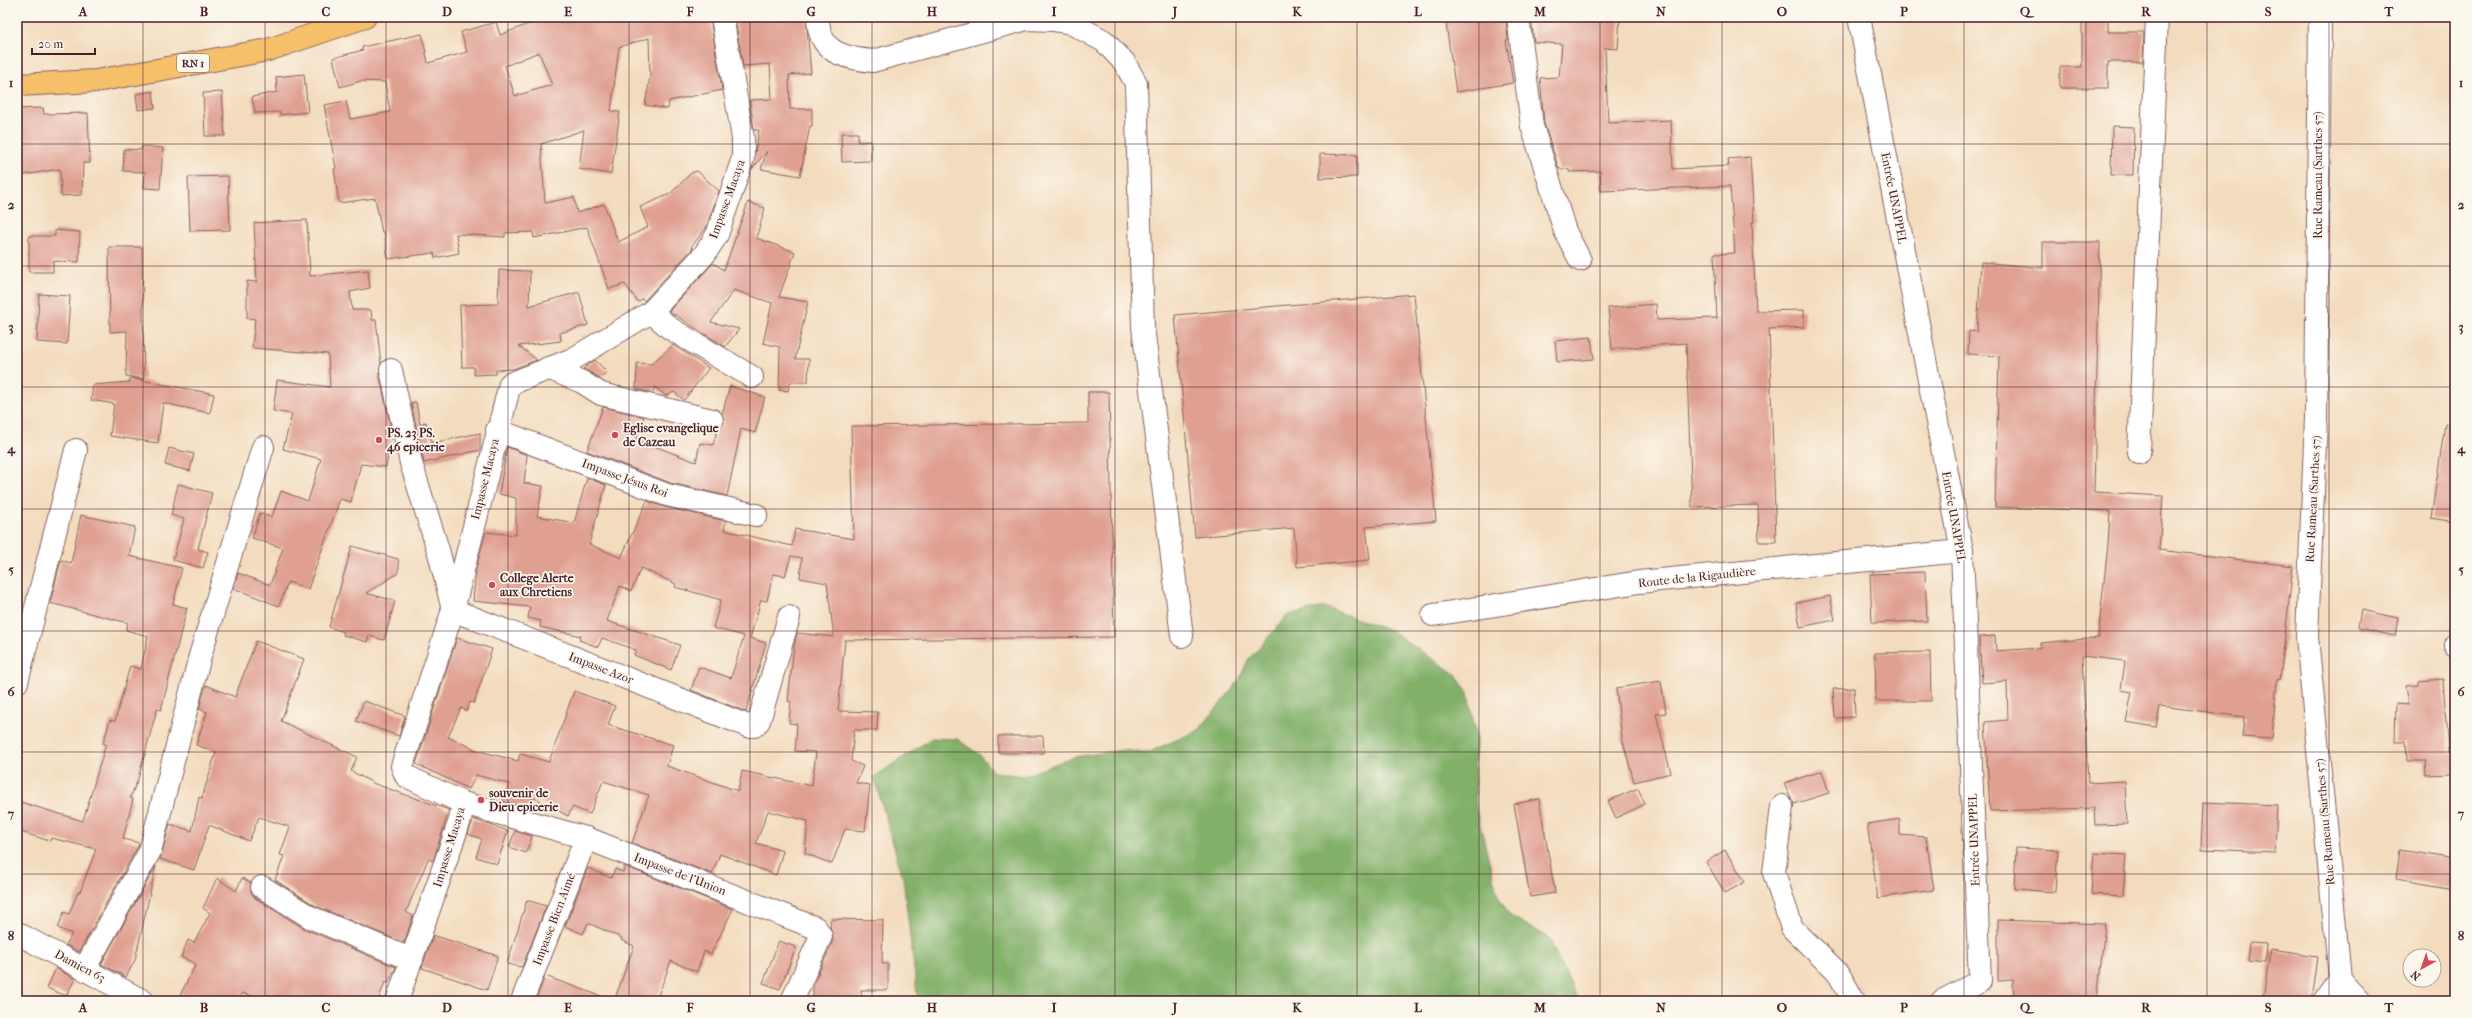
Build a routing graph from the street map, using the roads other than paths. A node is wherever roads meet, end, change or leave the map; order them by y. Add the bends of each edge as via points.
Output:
1 (364, 17) edge
2 (722, 17) edge
3 (818, 17) edge
4 (1518, 17) edge
5 (1859, 17) edge
6 (2157, 17) edge
7 (2320, 17) edge
8 (17, 85) edge
9 (1580, 260) dead end
10 (651, 312) junction
11 (548, 368) junction
12 (391, 370) dead end
13 (752, 377) dead end
14 (712, 420) dead end
15 (498, 430) junction
16 (263, 447) dead end
17 (76, 450) dead end
18 (2139, 452) dead end
19 (756, 515) dead end
20 (1962, 551) junction
21 (453, 610) junction
22 (1433, 615) dead end
23 (789, 618) dead end
24 (1182, 636) dead end
25 (17, 682) edge
26 (464, 803) junction
27 (1782, 806) dead end
28 (586, 838) junction
29 (262, 887) dead end
30 (17, 933) edge
31 (412, 960) junction
32 (85, 968) junction
33 (2340, 980) junction
34 (143, 1001) edge
35 (397, 1001) edge
36 (522, 1001) edge
37 (792, 1001) edge
38 (1854, 1001) edge
39 (1942, 1001) edge
40 (2325, 1001) edge
41 (2360, 1001) edge

1 - 8 main road, RN 1 via 268,50 96,81
2 - 10 street, Impasse Macaya via 743,138 743,158 717,235 704,255
3 - 24 street via 818,28 823,40 833,51 847,58 873,61 1027,19 1071,23 1104,41 1124,62 1136,83 1143,327
4 - 9 street via 1532,126 1565,231
5 - 20 street, Entrée UNAPPEL
6 - 18 street
7 - 33 street, Rue Rameau (Sarthes 57) via 2316,418 2307,637
10 - 11 street, Impasse Macaya via 573,359
10 - 13 street via 671,329
11 - 14 street via 582,382 601,394
11 - 15 street, Impasse Macaya via 510,384
12 - 21 street via 411,462 439,553
15 - 19 street, Impasse Jésus Roi via 667,495
15 - 21 street, Impasse Macaya
16 - 32 street via 200,656 150,851
17 - 25 street
20 - 22 street, Route de la Rigaudière via 1639,582
20 - 39 street, Entrée UNAPPEL via 1980,981
21 - 23 street, Impasse Azor via 748,726 754,726 759,721
21 - 26 street, Impasse Macaya via 402,766 406,776
26 - 28 street, Impasse de l'Union
26 - 31 street, Impasse Macaya
27 - 38 street via 1774,873 1792,928 1838,973
28 - 36 street, Impasse Bien Aimé
28 - 37 street, Impasse de l'Union via 816,928 821,936
29 - 31 street via 310,917
30 - 32 street, Damien 63
31 - 35 street, Impasse Macaya
32 - 34 street, Damien 63
33 - 40 street
33 - 41 street

